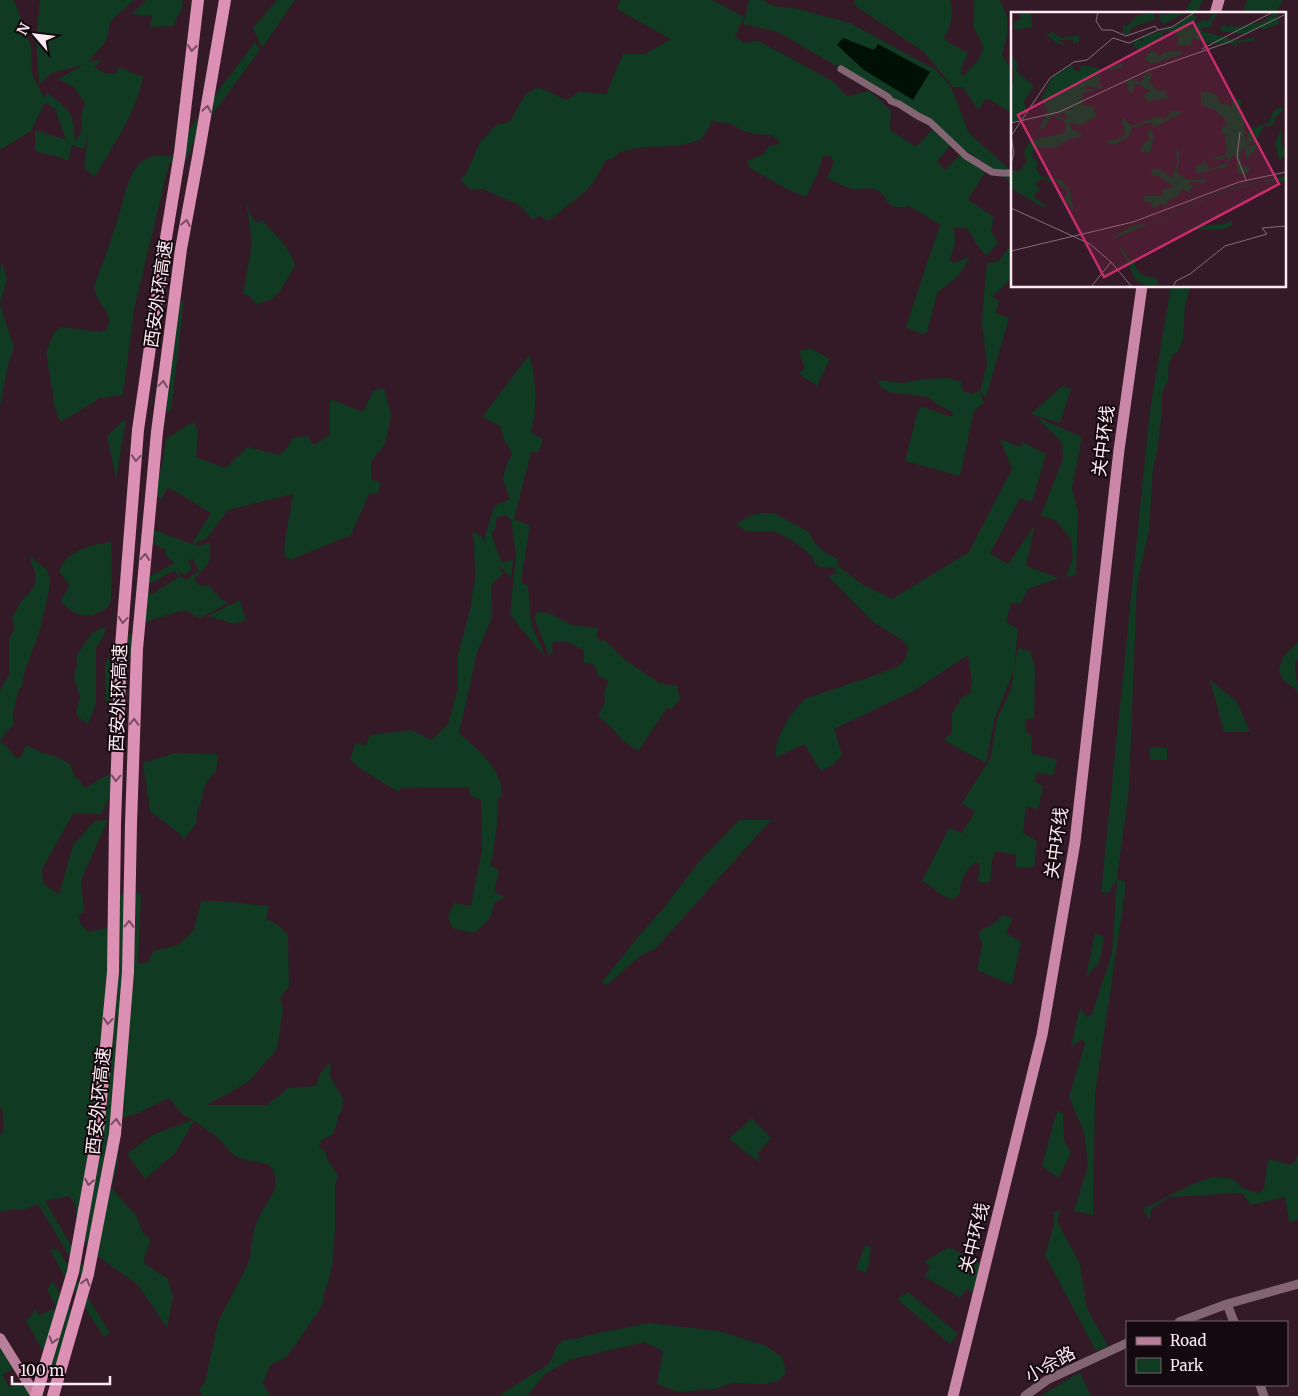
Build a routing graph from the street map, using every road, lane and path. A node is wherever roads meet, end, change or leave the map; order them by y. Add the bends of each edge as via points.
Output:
1 (198, 0) edge
2 (225, 0) edge
3 (841, 69) dead end
4 (1011, 173) edge
5 (1142, 288) edge
6 (1148, 288) edge
7 (1298, 1284) edge
8 (1227, 1304) junction
9 (1182, 1321) edge
10 (1234, 1321) edge
11 (0, 1338) edge
12 (1125, 1343) edge
13 (36, 1396) edge
14 (52, 1396) edge
15 (953, 1396) edge
16 (959, 1396) edge
17 (1025, 1396) edge

1 -> 13 highway, 西安外环高速 via 180,153 138,430 121,646 113,972 98,1132 73,1272
14 -> 2 highway, 西安外环高速 via 88,1274 114,1134 128,972 137,649 156,432 181,249
3 - 4 street via 930,122 966,156 992,172
5 - 15 highway, 关中环线 via 1119,450 1070,871 1042,1035
6 - 16 highway, 关中环线 via 1125,450 1081,843 1048,1036
7 - 8 street
8 - 9 street
8 - 10 street
11 - 13 main road
12 - 17 street, 小佘路 via 1047,1380

